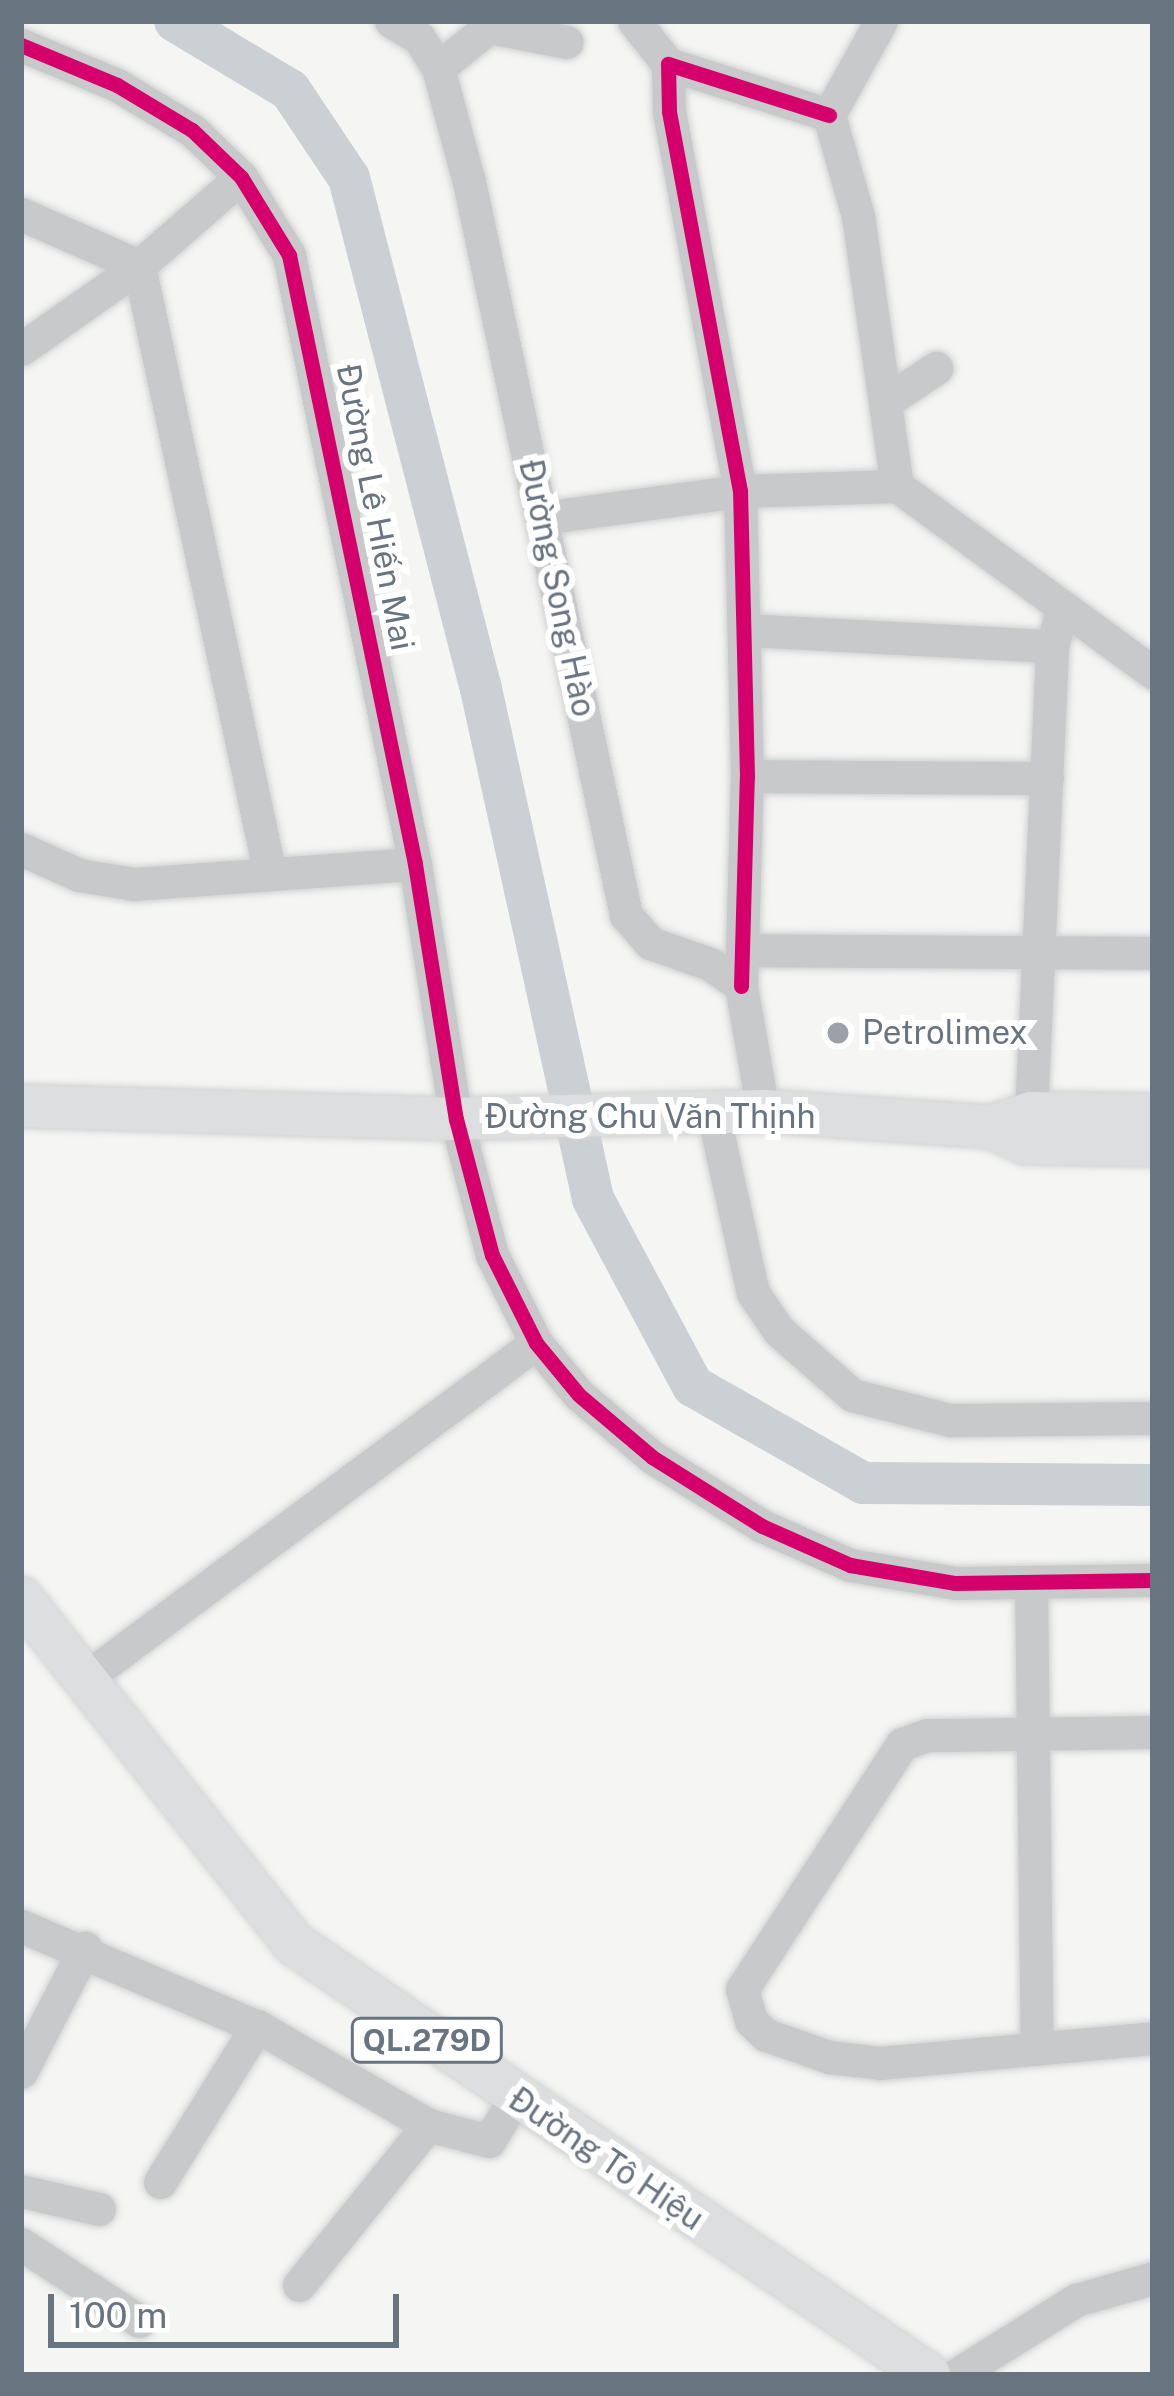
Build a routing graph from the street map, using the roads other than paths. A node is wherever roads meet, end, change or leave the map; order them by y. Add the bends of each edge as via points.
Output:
1 (634, 21) edge
2 (881, 21) edge
3 (412, 27) edge
4 (567, 42) dead end
5 (21, 45) edge
6 (668, 64) junction
7 (438, 68) junction
8 (829, 115) junction
9 (241, 177) junction
10 (21, 214) edge
11 (139, 266) junction
12 (21, 350) edge
13 (936, 368) dead end
14 (888, 400) junction
15 (897, 486) junction
16 (740, 491) junction
17 (542, 518) junction
18 (1062, 611) junction
19 (745, 630) junction
20 (1052, 646) junction
21 (1153, 673) edge
22 (747, 776) junction
23 (1047, 778) junction
24 (21, 849) edge
25 (415, 864) junction
26 (270, 874) junction
27 (742, 950) junction
28 (1153, 953) edge
29 (1041, 954) junction
30 (741, 986) junction
31 (21, 1106) edge
32 (764, 1111) junction
33 (713, 1112) junction
34 (1031, 1113) junction
35 (1153, 1115) edge
36 (468, 1118) junction
37 (991, 1127) junction
38 (1153, 1145) edge
39 (536, 1343) junction
40 (1153, 1418) edge
41 (1153, 1580) edge
42 (1031, 1582) junction
43 (25, 1612) edge
44 (83, 1680) junction
45 (1153, 1732) edge
46 (1034, 1734) junction
47 (21, 1926) edge
48 (85, 1948) junction
49 (257, 2026) junction
50 (1153, 2038) edge
51 (1037, 2049) junction
52 (21, 2072) edge
53 (514, 2098) junction
54 (428, 2126) junction
55 (160, 2182) dead end
56 (21, 2191) edge
57 (99, 2209) dead end
58 (21, 2244) edge
59 (1153, 2278) edge
60 (299, 2284) dead end
61 (139, 2321) dead end
62 (929, 2375) edge
63 (956, 2375) edge

1 - 6 street
2 - 8 street
3 - 7 street, Đường Song Hào
4 - 7 street via 490,27
5 - 9 street, Đường Lê Hiến Mai via 159,109
6 - 8 street
6 - 16 street via 669,111
7 - 17 street, Đường Song Hào
8 - 14 street via 858,216
9 - 11 street
9 - 25 street, Đường Lê Hiến Mai via 268,214 303,298
10 - 11 street
11 - 12 street
11 - 26 street
13 - 14 street
14 - 15 street
15 - 16 street
15 - 18 street
16 - 17 street
16 - 19 street
17 - 30 street, Đường Song Hào via 626,914 650,943 710,964
18 - 20 street
18 - 21 street
19 - 20 street
19 - 22 street
20 - 23 street
22 - 23 street
22 - 27 street
23 - 29 street
24 - 26 street via 79,874 134,884
25 - 26 street
25 - 36 street, Đường Lê Hiến Mai
27 - 29 street
27 - 30 street
28 - 29 street
29 - 34 street
30 - 32 street
31 - 36 main road, Đường Chu Văn Thịnh
32 - 33 main road, Đường Chu Văn Thịnh
32 - 37 main road, Đường Chu Văn Thịnh
33 - 36 main road, Đường Chu Văn Thịnh
33 - 40 street via 753,1293 779,1331 852,1395 950,1420
34 - 35 main road, Đường Chu Văn Thịnh
34 - 37 main road, Đường Chu Văn Thịnh
36 - 39 street, Đường Lê Hiến Mai via 491,1255
37 - 38 main road, Đường Chu Văn Thịnh via 1025,1143
39 - 42 street, Đường Lê Hiến Mai via 579,1395 652,1457 762,1526 898,1578
39 - 44 street
41 - 42 street, Đường Lê Hiến Mai
42 - 46 street
43 - 44 main road, Đường Tô Hiệu / QL.279D
44 - 53 main road, Đường Tô Hiệu / QL.279D via 293,1943
45 - 46 street
46 - 51 street
46 - 51 street via 927,1735 902,1744 742,1989 751,2021 766,2035 829,2057 880,2063
47 - 48 street
48 - 49 street
48 - 52 street
49 - 54 street
49 - 55 street
50 - 51 street
53 - 54 street via 489,2141
53 - 62 main road, Đường Tô Hiệu / QL.279D
54 - 60 street
56 - 57 street
58 - 61 street
59 - 63 street via 1076,2300

